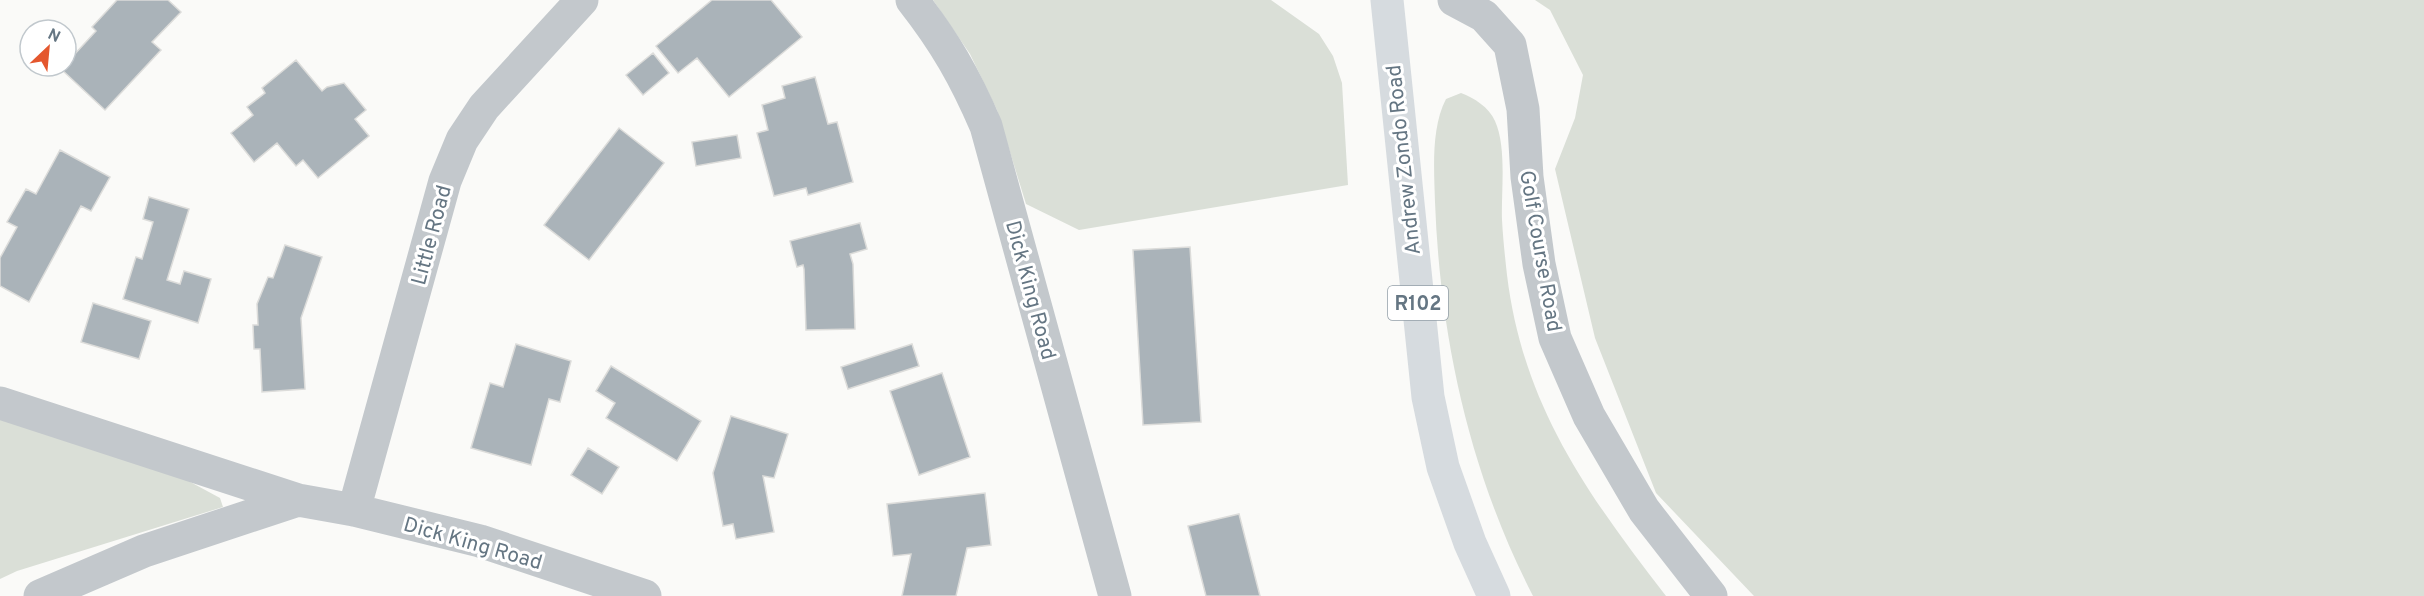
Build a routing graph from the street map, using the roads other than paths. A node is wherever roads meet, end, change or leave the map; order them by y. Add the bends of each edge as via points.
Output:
1 (582, 0) edge
2 (912, 0) edge
3 (1387, 0) edge
4 (1454, 0) edge
5 (0, 403) edge
6 (298, 500) junction
7 (354, 510) junction
8 (40, 596) edge
9 (645, 596) edge
10 (1115, 596) edge
11 (1494, 596) edge
12 (1711, 596) edge

1 - 7 street, Little Road via 484,107 462,140 445,181
2 - 10 street, Dick King Road via 965,77 986,126
3 - 11 main road, Andrew Zondo Road / R102 via 1428,397 1443,467
4 - 12 street, Golf Course Road via 1484,16 1510,45 1523,109 1527,177 1539,264 1555,338 1589,416 1644,510
5 - 6 street, Dick King Road
6 - 7 street, Dick King Road
6 - 8 street, Dick King Road via 144,551
7 - 9 street, Dick King Road via 480,541

